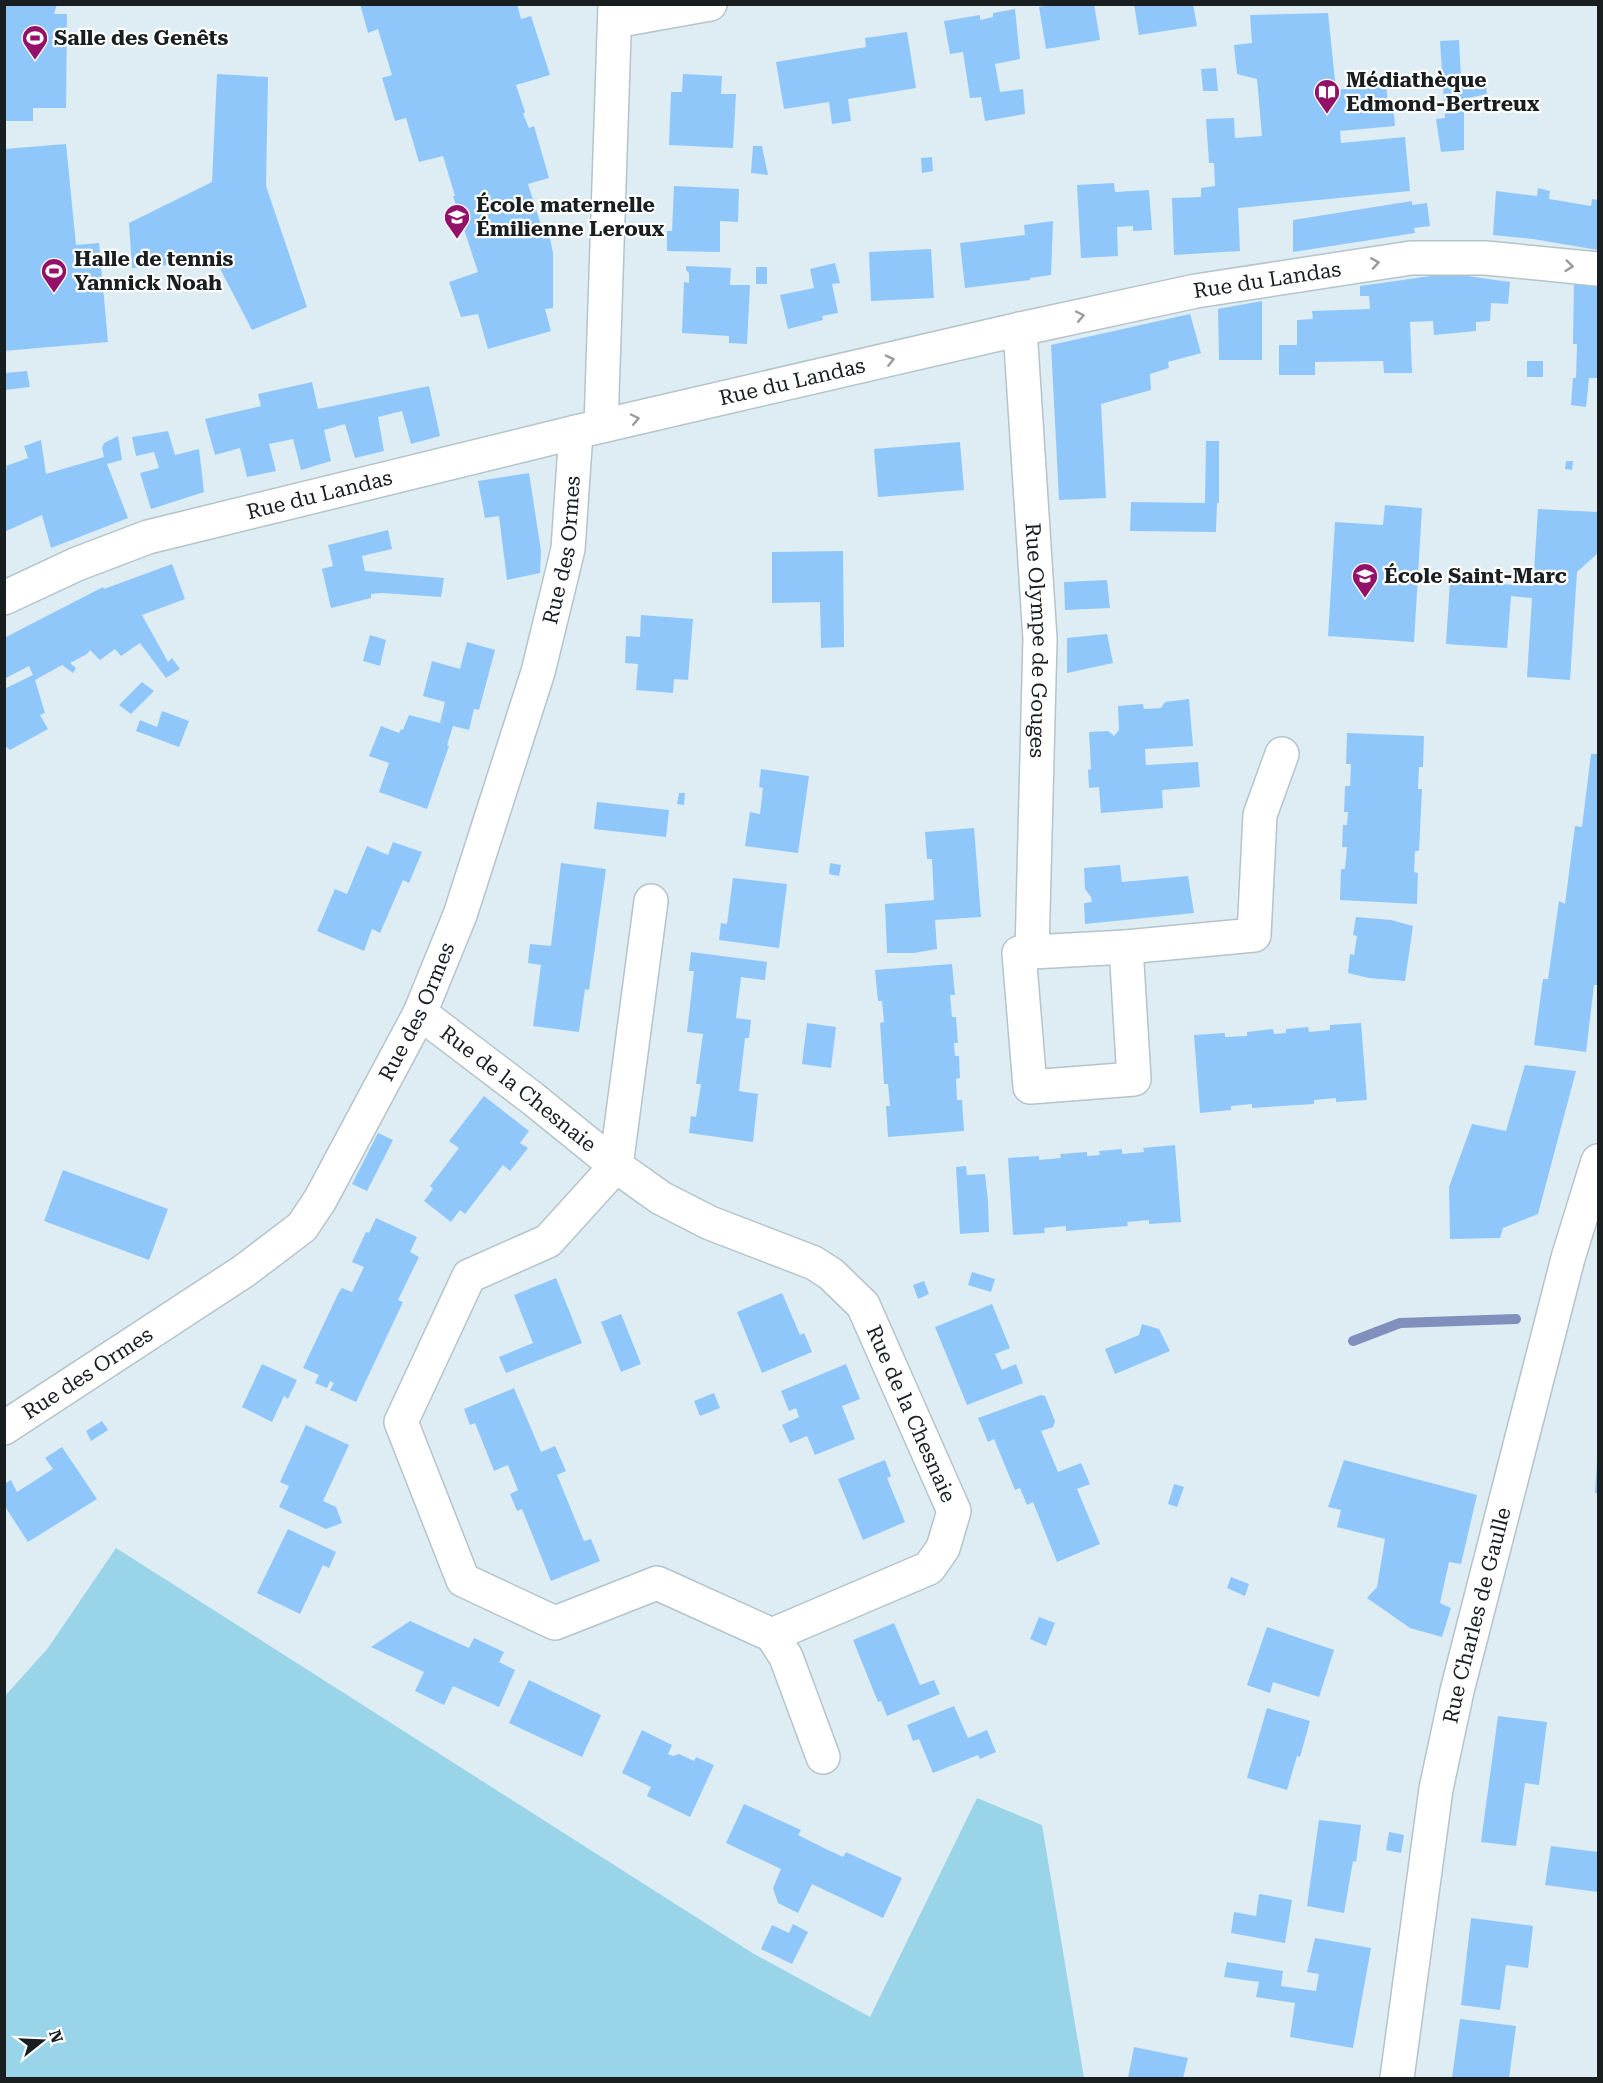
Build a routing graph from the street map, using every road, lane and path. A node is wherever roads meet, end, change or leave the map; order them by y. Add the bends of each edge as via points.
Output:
1 (710, 4) edge
2 (615, 13) edge
3 (1599, 269) edge
4 (1020, 329) junction
5 (588, 429) junction
6 (4, 598) edge
7 (1282, 754) dead end
8 (651, 901) dead end
9 (1126, 947) junction
10 (1032, 952) junction
11 (420, 1013) junction
12 (1599, 1161) edge
13 (616, 1166) junction
14 (4, 1428) edge
15 (772, 1635) junction
16 (823, 1757) dead end
17 (1396, 2079) edge

1 - 2 street
2 - 5 street, Rue des Ormes
4 -> 3 street, Rue du Landas via 1196,291 1411,258 1486,258
5 -> 4 street, Rue du Landas
4 - 10 street, Rue Olympe de Gouges via 1040,639
5 - 6 street, Rue du Landas via 148,537
5 - 11 street, Rue des Ormes via 568,549 538,672 460,915
7 - 9 street via 1260,815 1254,935
8 - 13 street
9 - 10 street
9 - 10 street via 1134,1079 1030,1087 1019,953
11 - 13 street, Rue de la Chesnaie
11 - 14 street, Rue des Ormes via 302,1227 244,1271
12 - 17 street, Rue Charles de Gaulle via 1568,1258 1457,1691 1438,1778
13 - 15 street, Rue de la Chesnaie via 661,1198 710,1223 813,1263 831,1274 863,1305 954,1511 943,1548 929,1568
13 - 15 street, Rue de la Chesnaie via 548,1241 469,1276 401,1422 463,1580 555,1623 657,1583
15 - 16 street via 786,1657

